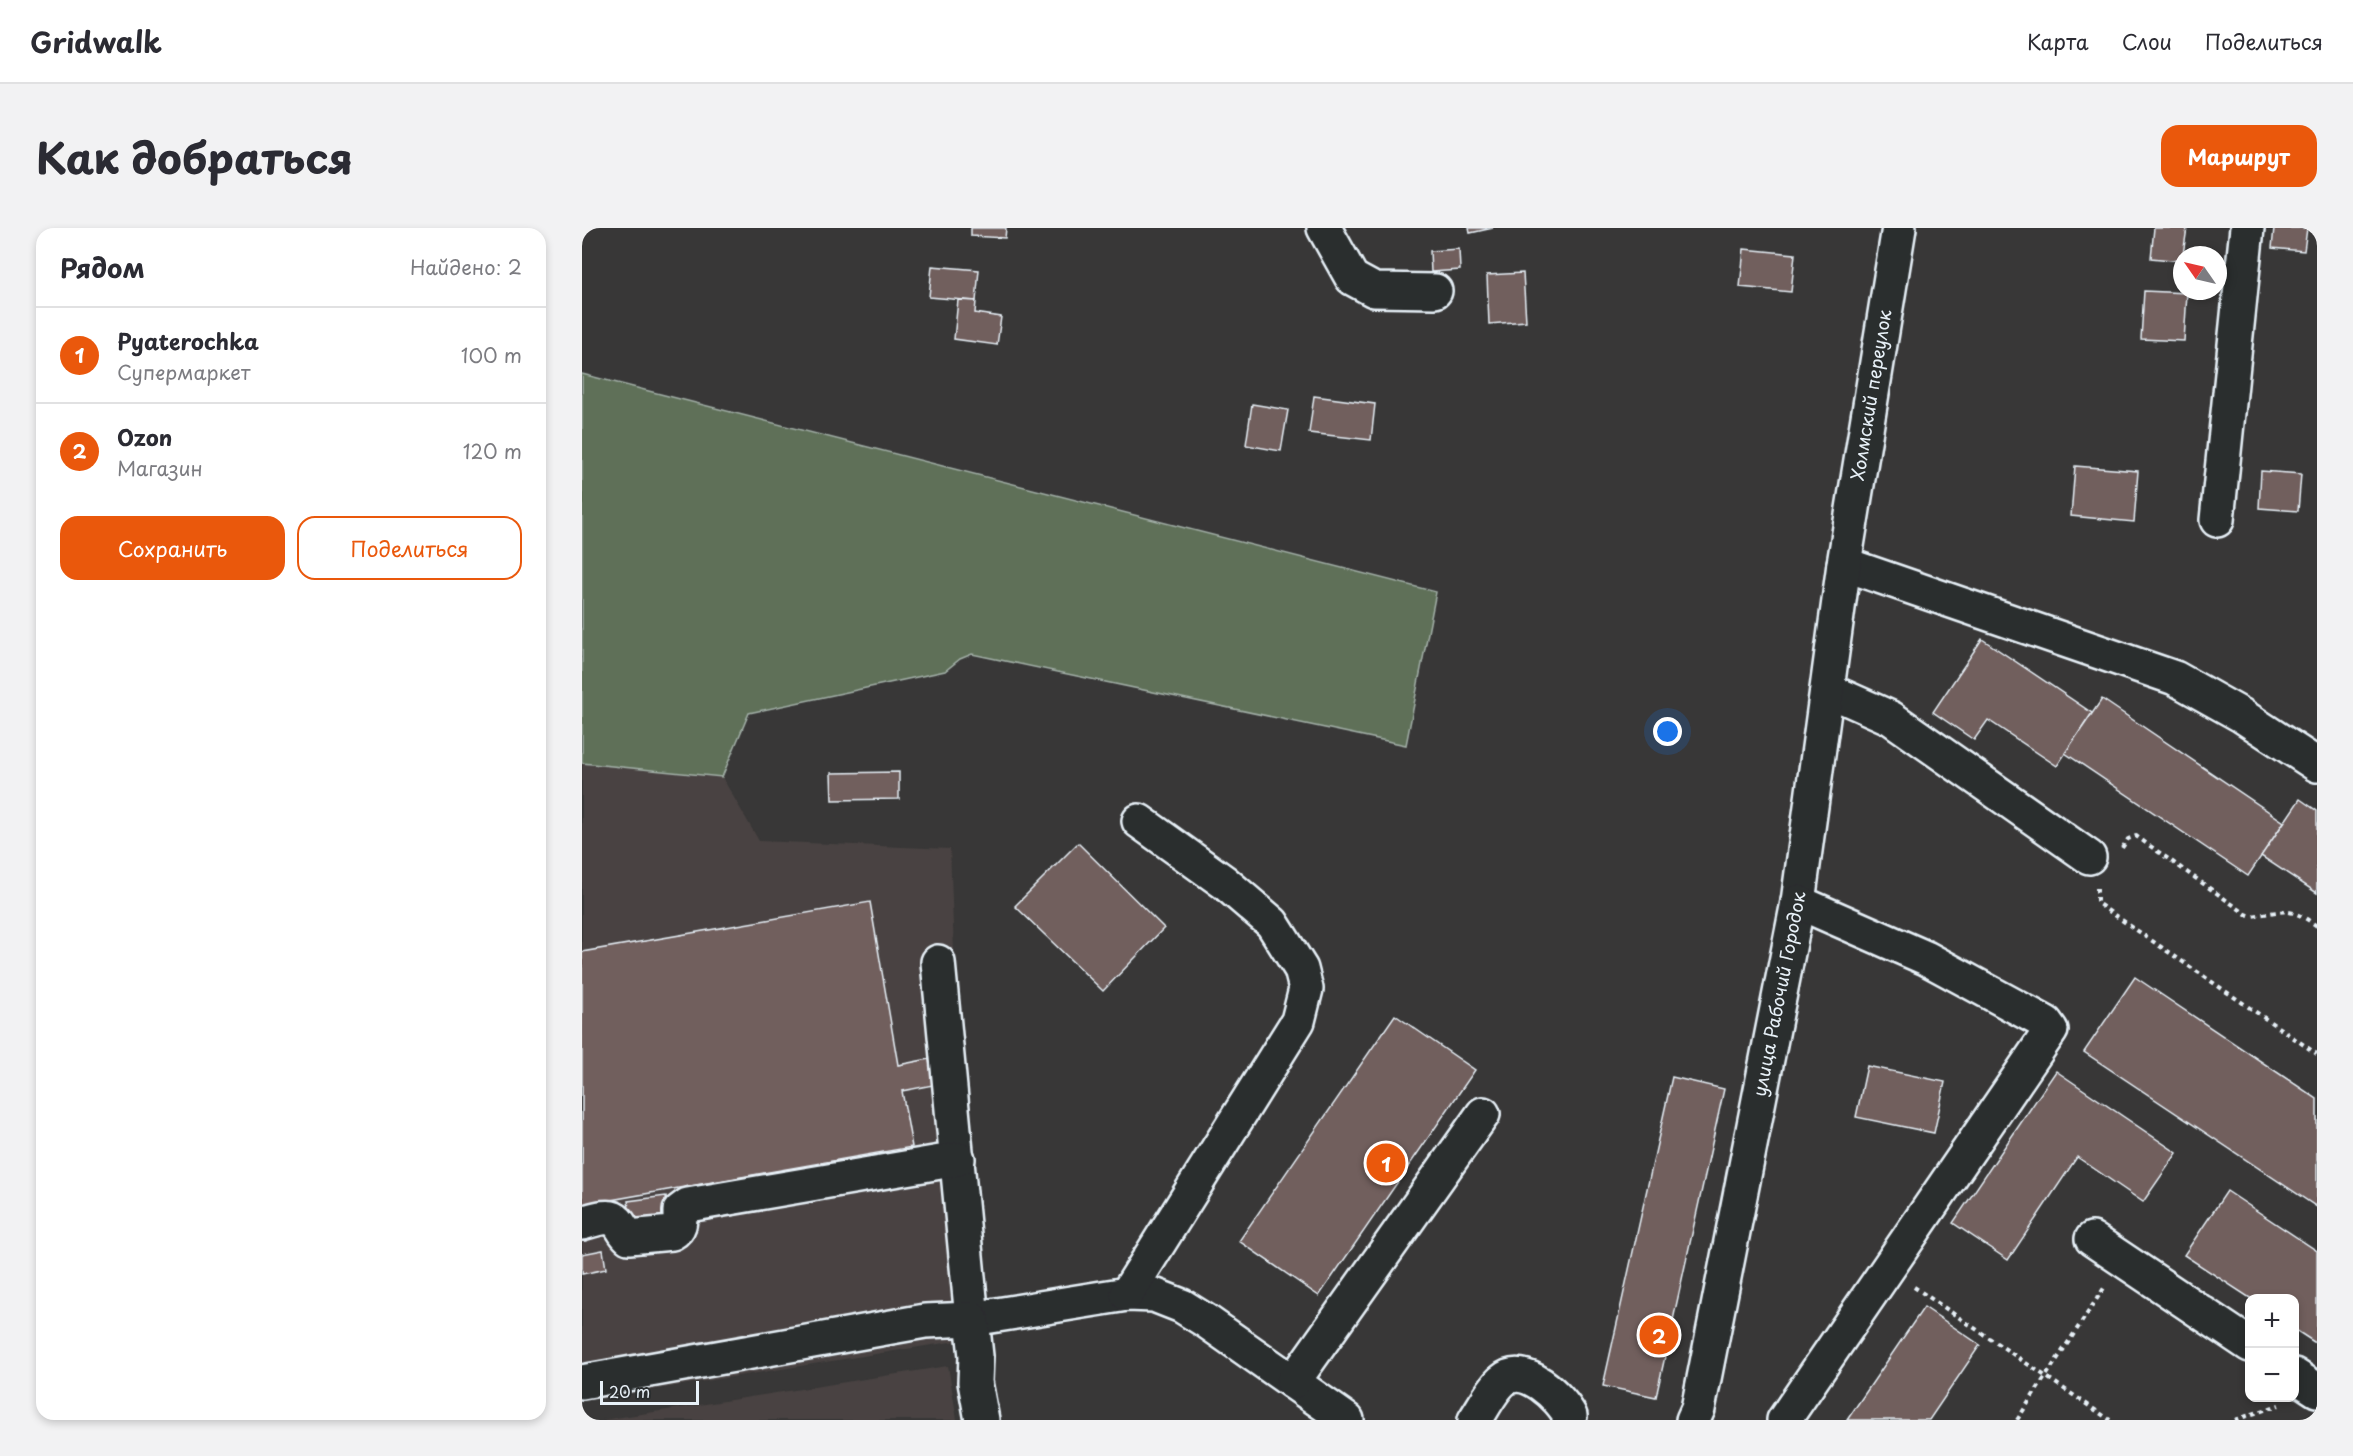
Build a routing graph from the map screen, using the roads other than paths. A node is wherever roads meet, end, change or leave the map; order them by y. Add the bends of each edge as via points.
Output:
1 (1324, 228) edge
2 (1899, 228) edge
3 (2247, 228) edge
4 (1435, 291) dead end
5 (2217, 520) dead end
6 (1844, 564) junction
7 (1828, 690) junction
8 (2317, 765) edge
9 (1139, 821) dead end
10 (2096, 868) road end
11 (1798, 902) junction
12 (938, 962) dead end
13 (1483, 1114) dead end
14 (958, 1159) junction
15 (582, 1223) edge
16 (2092, 1239) dead end
17 (1127, 1294) junction
18 (972, 1319) junction
19 (2245, 1342) edge
20 (582, 1382) edge
21 (1293, 1382) junction
22 (2299, 1389) edge
23 (2317, 1390) edge
24 (982, 1420) edge
25 (1347, 1420) edge
26 (1475, 1420) edge
27 (1569, 1420) edge
28 (1693, 1420) edge
29 (1784, 1420) edge

1 - 4 street via 1352,278 1374,290
2 - 6 street, Холмский переулок
3 - 5 street
6 - 7 street, улица Рабочий Городок
6 - 8 street via 2175,678
7 - 10 street via 1892,718
7 - 11 street, улица Рабочий Городок
9 - 17 street via 1272,922 1301,969 1306,989 1298,1021
11 - 28 street, улица Рабочий Городок
11 - 29 street via 1926,958 2046,1023 2051,1030
12 - 14 street
13 - 21 street
14 - 15 street via 688,1205 680,1212 680,1225 672,1233 629,1237 611,1218
14 - 18 street
16 - 19 street
17 - 18 street
17 - 21 street via 1154,1295 1182,1306
18 - 20 street via 925,1321
18 - 24 street via 975,1382
21 - 25 street
22 - 23 street
26 - 27 street via 1503,1380 1516,1375 1530,1377 1562,1401

